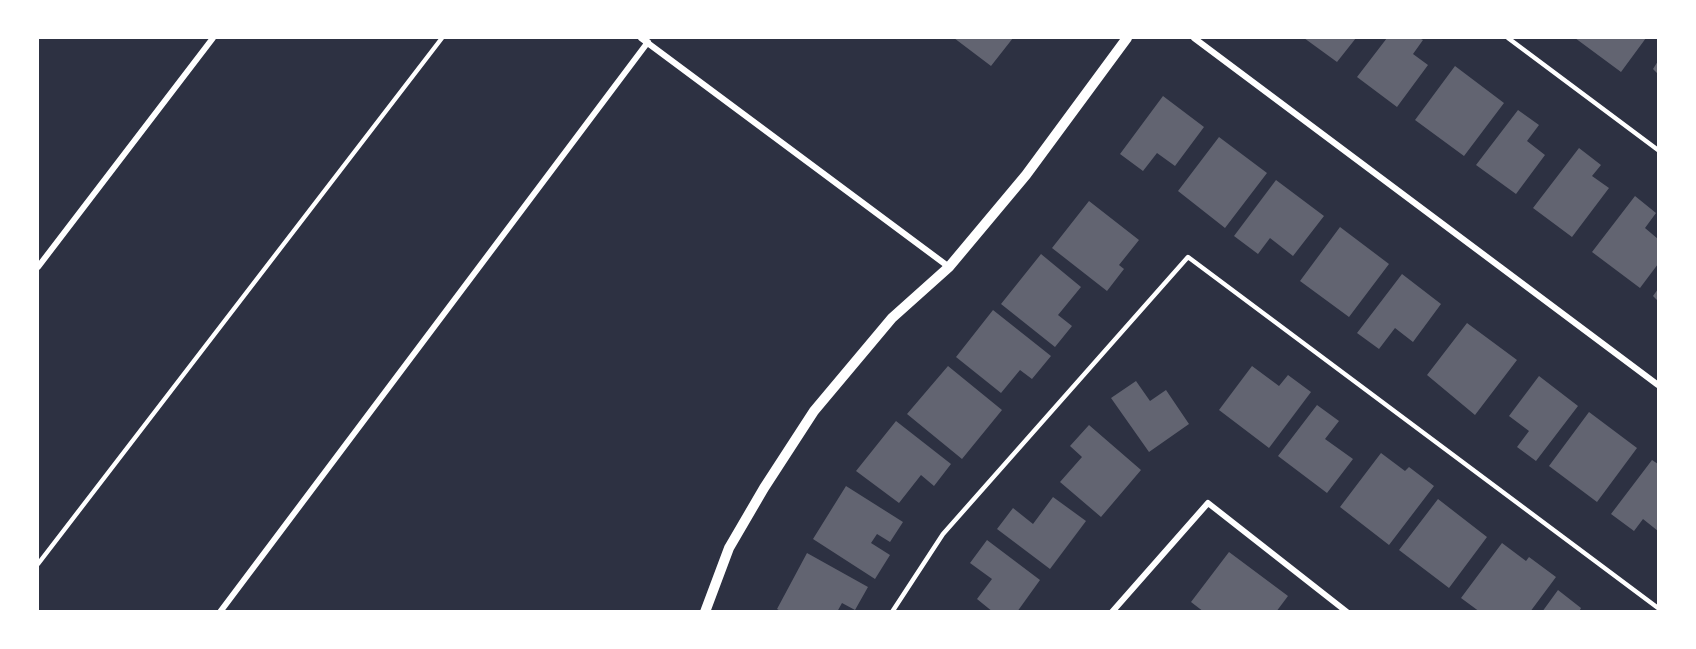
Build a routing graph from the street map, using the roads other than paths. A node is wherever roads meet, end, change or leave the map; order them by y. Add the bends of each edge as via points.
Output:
1 (213, 38) edge
2 (442, 38) edge
3 (641, 38) edge
4 (1127, 38) edge
5 (1194, 38) edge
6 (1508, 38) edge
7 (648, 42) junction
8 (1659, 150) edge
9 (38, 267) edge
10 (949, 267) junction
11 (1659, 384) edge
12 (38, 564) edge
13 (1659, 608) edge
14 (220, 612) edge
15 (705, 612) edge
16 (891, 612) edge
17 (1112, 612) edge
18 (1347, 612) edge

1 - 9 street
2 - 12 lane
3 - 7 street
4 - 10 street via 1026,175
5 - 11 street
6 - 8 lane
7 - 10 street
7 - 14 street
10 - 15 street via 892,318 814,411 729,548
13 - 16 lane via 1188,258 942,534
17 - 18 street via 1208,503

